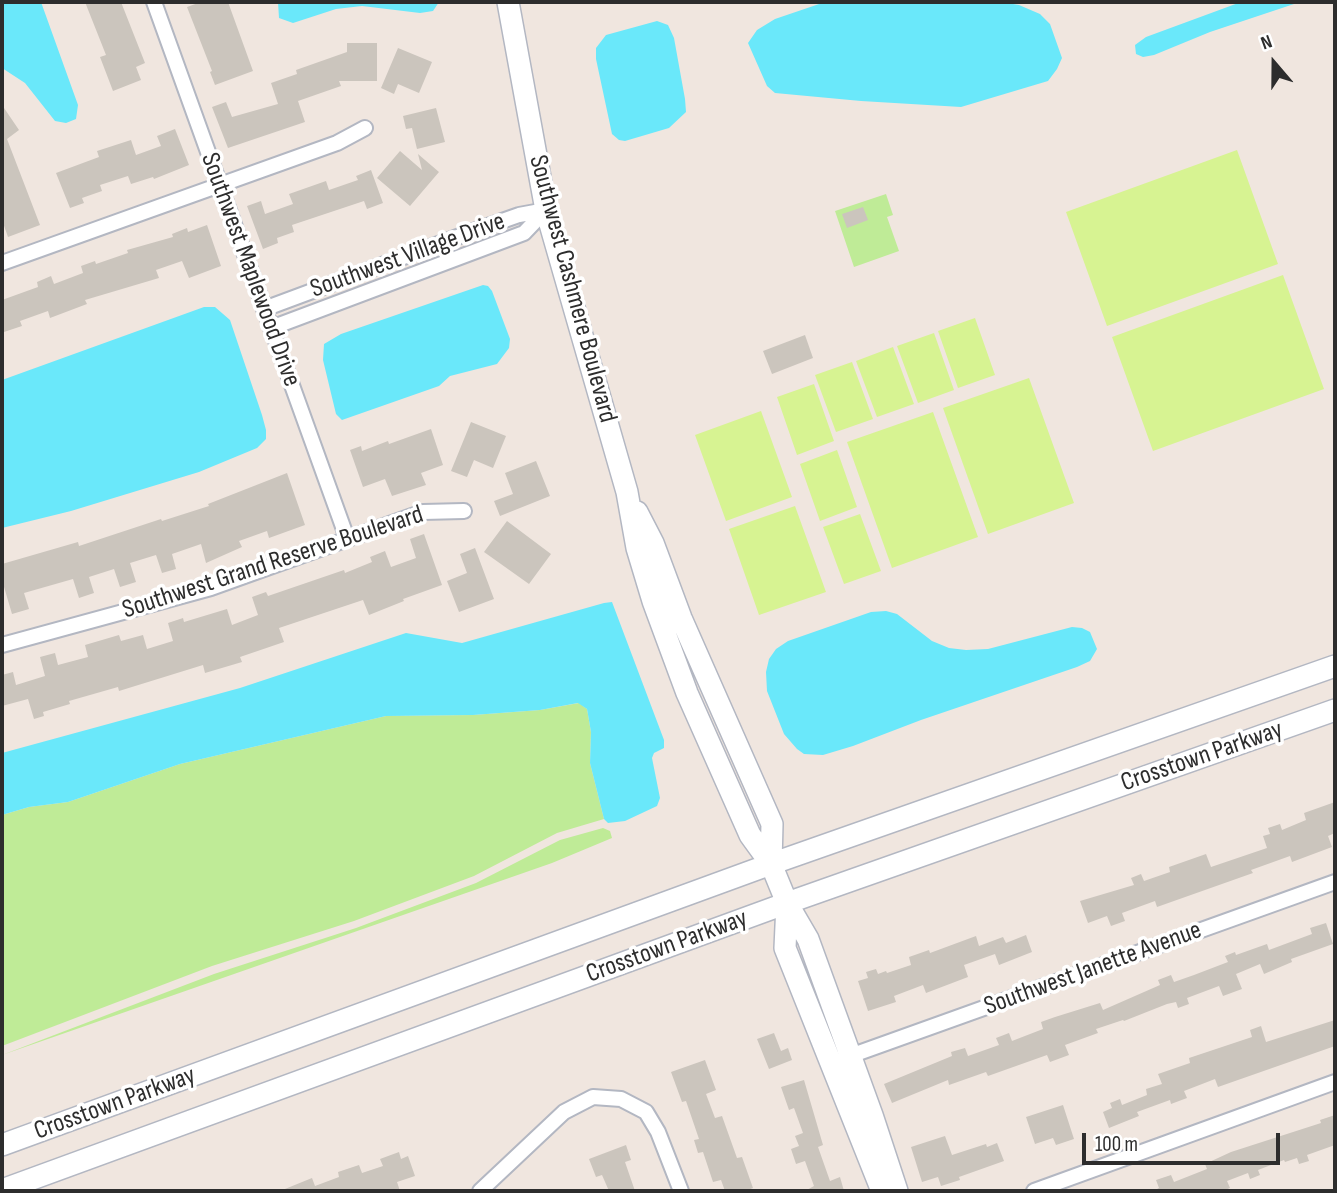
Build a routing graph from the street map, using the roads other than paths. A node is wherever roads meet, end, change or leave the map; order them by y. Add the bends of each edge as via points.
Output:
1 (154, 2) edge
2 (508, 2) edge
3 (365, 128) dead end
4 (220, 186) junction
5 (546, 210) junction
6 (2, 263) edge
7 (264, 309) junction
8 (271, 328) junction
9 (464, 511) dead end
10 (347, 538) junction
11 (2, 645) edge
12 (1335, 666) edge
13 (1335, 710) edge
14 (771, 864) junction
15 (1335, 882) edge
16 (786, 903) junction
17 (850, 1056) junction
18 (1335, 1082) edge
19 (2, 1145) edge
20 (2, 1190) edge
21 (480, 1191) edge
22 (681, 1191) edge
23 (882, 1191) edge
24 (897, 1191) edge
25 (1034, 1191) edge

1 - 4 street, Southwest Maplewood Drive
2 - 5 main road, Southwest Cashmere Boulevard
3 - 4 street via 337,143
4 - 6 street
4 - 7 street, Southwest Maplewood Drive
5 - 7 street, Southwest Village Drive via 481,228
5 - 8 street, Southwest Village Drive via 524,233
5 - 14 main road, Southwest Cashmere Boulevard via 627,492 772,824
7 - 8 street, Southwest Maplewood Drive
8 - 10 street, Southwest Maplewood Drive
9 - 10 street, Southwest Grand Reserve Boulevard via 423,512
10 - 11 street, Southwest Grand Reserve Boulevard via 211,588
12 - 14 main road, Crosstown Parkway
13 - 16 main road, Crosstown Parkway
14 - 16 main road, Southwest Cashmere Boulevard
14 - 19 main road, Crosstown Parkway
15 - 17 street, Southwest Janette Avenue
16 - 17 main road, Southwest Cashmere Boulevard via 808,939
16 - 20 main road, Crosstown Parkway
16 - 23 main road, Southwest Cashmere Boulevard via 785,948
17 - 24 main road, Southwest Cashmere Boulevard
18 - 25 street
21 - 22 street via 564,1112 593,1097 621,1099 646,1112

